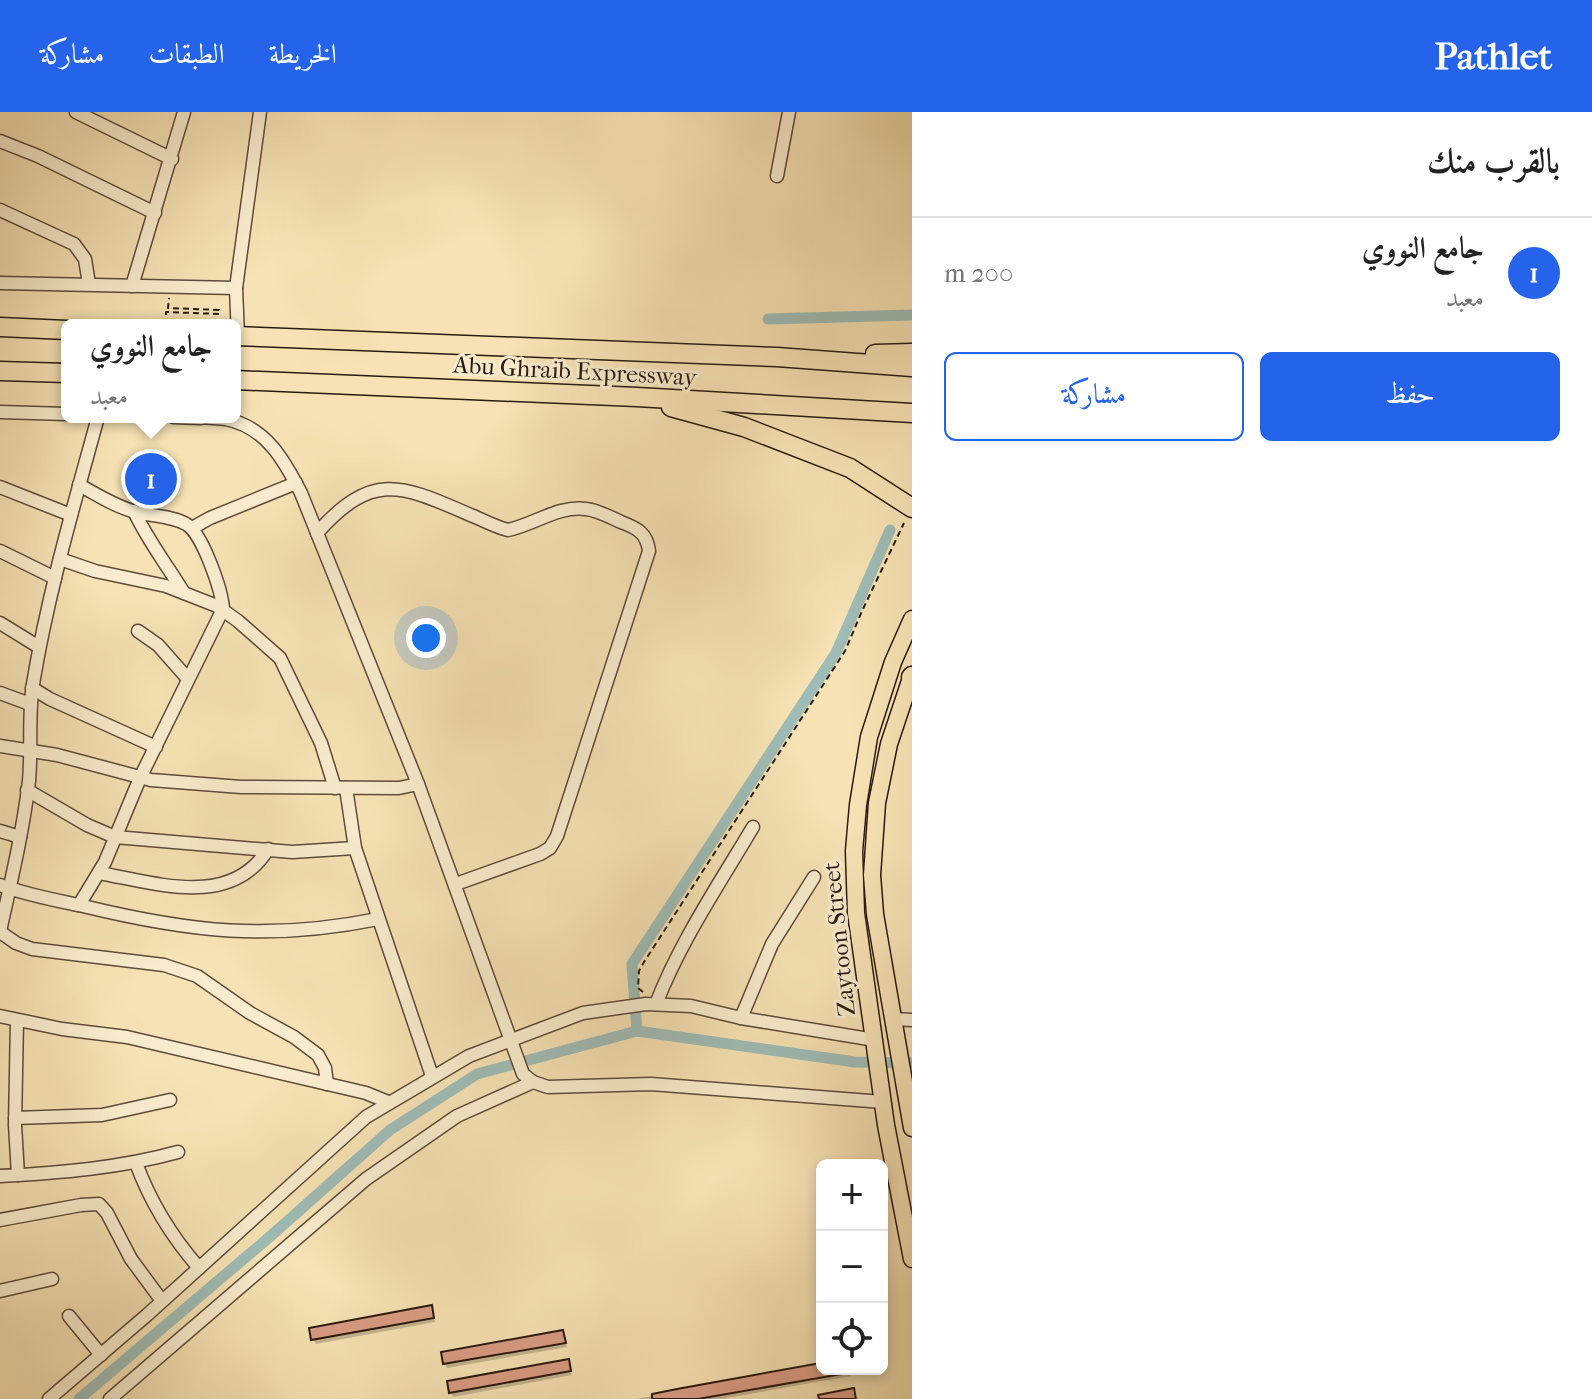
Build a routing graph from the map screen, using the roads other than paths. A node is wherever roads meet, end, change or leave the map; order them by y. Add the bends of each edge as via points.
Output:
1 (76, 112) edge
2 (184, 112) edge
3 (260, 112) edge
4 (789, 112) edge
5 (0, 141) edge
6 (172, 159) junction
7 (777, 176) dead end
8 (0, 210) edge
9 (155, 213) junction
10 (0, 283) edge
11 (89, 284) junction
12 (132, 286) junction
13 (236, 288) junction
14 (236, 319) edge
15 (0, 327) edge
16 (61, 330) edge
17 (241, 336) edge
18 (912, 353) edge
19 (777, 357) junction
20 (912, 367) edge
21 (0, 371) edge
22 (61, 373) edge
23 (241, 380) edge
24 (637, 397) junction
25 (0, 412) edge
26 (912, 413) edge
27 (61, 414) edge
28 (96, 423) edge
29 (234, 423) edge
30 (296, 483) junction
31 (79, 485) junction
32 (0, 487) edge
33 (912, 508) edge
34 (134, 511) junction
35 (71, 515) junction
36 (192, 528) junction
37 (317, 533) junction
38 (0, 551) edge
39 (60, 559) junction
40 (55, 578) junction
41 (184, 593) junction
42 (223, 609) junction
43 (912, 619) edge
44 (0, 623) edge
45 (138, 631) dead end
46 (39, 647) junction
47 (912, 676) edge
48 (188, 679) junction
49 (32, 688) junction
50 (0, 693) edge
51 (30, 704) junction
52 (0, 746) edge
53 (156, 747) junction
54 (29, 752) junction
55 (140, 778) junction
56 (418, 784) junction
57 (341, 788) junction
58 (27, 790) junction
59 (753, 827) dead end
60 (0, 831) edge
61 (20, 837) junction
62 (115, 837) junction
63 (355, 848) junction
64 (268, 849) junction
65 (99, 873) junction
66 (814, 877) dead end
67 (456, 884) junction
68 (5, 887) edge
69 (79, 905) junction
70 (378, 919) junction
71 (0, 931) edge
72 (641, 1005) junction
73 (0, 1016) edge
74 (741, 1018) junction
75 (894, 1019) junction
76 (17, 1020) junction
77 (912, 1020) edge
78 (512, 1038) junction
79 (876, 1045) junction
80 (432, 1076) junction
81 (533, 1082) junction
82 (327, 1084) junction
83 (909, 1087) edge
84 (170, 1100) dead end
85 (388, 1102) junction
86 (883, 1102) junction
87 (15, 1118) junction
88 (886, 1125) junction
89 (911, 1125) edge
90 (178, 1152) dead end
91 (136, 1163) junction
92 (18, 1175) junction
93 (0, 1176) edge
94 (0, 1220) edge
95 (912, 1259) edge
96 (199, 1268) junction
97 (52, 1279) dead end
98 (0, 1291) edge
99 (162, 1301) junction
100 (69, 1316) dead end
101 (101, 1355) junction
102 (49, 1399) edge
103 (110, 1399) edge

1 - 6 street
2 - 6 street
3 - 13 street
4 - 7 street
5 - 9 street
6 - 9 street
8 - 11 street via 74,244 85,259
9 - 12 street
10 - 11 street
11 - 12 street
12 - 13 street
13 - 14 street
15 - 16 highway
17 - 19 highway, Abu Ghraib Expressway
18 - 19 highway
19 - 20 highway, Abu Ghraib Expressway
21 - 22 highway
23 - 24 highway, Abu Ghraib Expressway
24 - 26 highway, Abu Ghraib Expressway
24 - 33 highway via 744,427 850,468
25 - 27 street
28 - 31 street
29 - 30 street via 261,436
30 - 36 street
30 - 37 street
31 - 34 street
31 - 35 street
32 - 35 street
34 - 36 street
34 - 41 street via 150,545
35 - 39 street
36 - 42 street
37 - 56 street
37 - 67 street via 355,498 395,489 414,491 508,530 563,510 588,509 631,526 648,540 649,551 557,836 540,854
38 - 40 street
39 - 40 street
39 - 41 street
40 - 46 street
41 - 42 street
42 - 48 street
42 - 57 street via 280,658
43 - 79 main road, Zaytoon Street via 869,737 856,821 854,889
44 - 46 street
45 - 48 street
46 - 49 street
47 - 75 main road, Zaytoon Street via 889,744 873,847 874,905
48 - 53 street
49 - 51 street
49 - 53 street
50 - 51 street
51 - 54 street
52 - 54 street
53 - 55 street
54 - 55 street
54 - 58 street
55 - 57 street
55 - 62 street
56 - 57 street
56 - 67 street
57 - 63 street
58 - 61 street
58 - 62 street
59 - 72 street via 664,983
60 - 61 street
61 - 68 street
62 - 64 street
62 - 65 street
63 - 64 street
63 - 70 street
64 - 65 street via 259,864 221,885 171,886
65 - 69 street
66 - 74 street via 772,944
67 - 78 street
68 - 69 street
68 - 71 street
69 - 70 street via 220,931 283,932
70 - 80 street
71 - 82 street via 32,949 164,965 197,976 318,1055
72 - 74 street via 691,1006
72 - 78 street via 583,1013
73 - 76 street
74 - 79 street
75 - 77 street
75 - 83 main road, Zaytoon Street
76 - 82 street via 127,1037
76 - 87 street
78 - 80 street
78 - 81 street via 522,1070
79 - 86 main road, Zaytoon Street
80 - 85 street
81 - 86 street via 548,1087 723,1088
81 - 103 street via 457,1116 379,1170
82 - 85 street
83 - 89 main road, Zaytoon Street
84 - 87 street via 102,1115
85 - 96 street
86 - 88 main road, Zaytoon Street
87 - 92 street
88 - 89 main road
88 - 95 main road, Zaytoon Street
90 - 91 street
91 - 92 street
91 - 96 street via 166,1224
92 - 93 street
94 - 99 street via 99,1204
96 - 99 street
97 - 98 street
99 - 101 street
100 - 101 street
101 - 102 street

